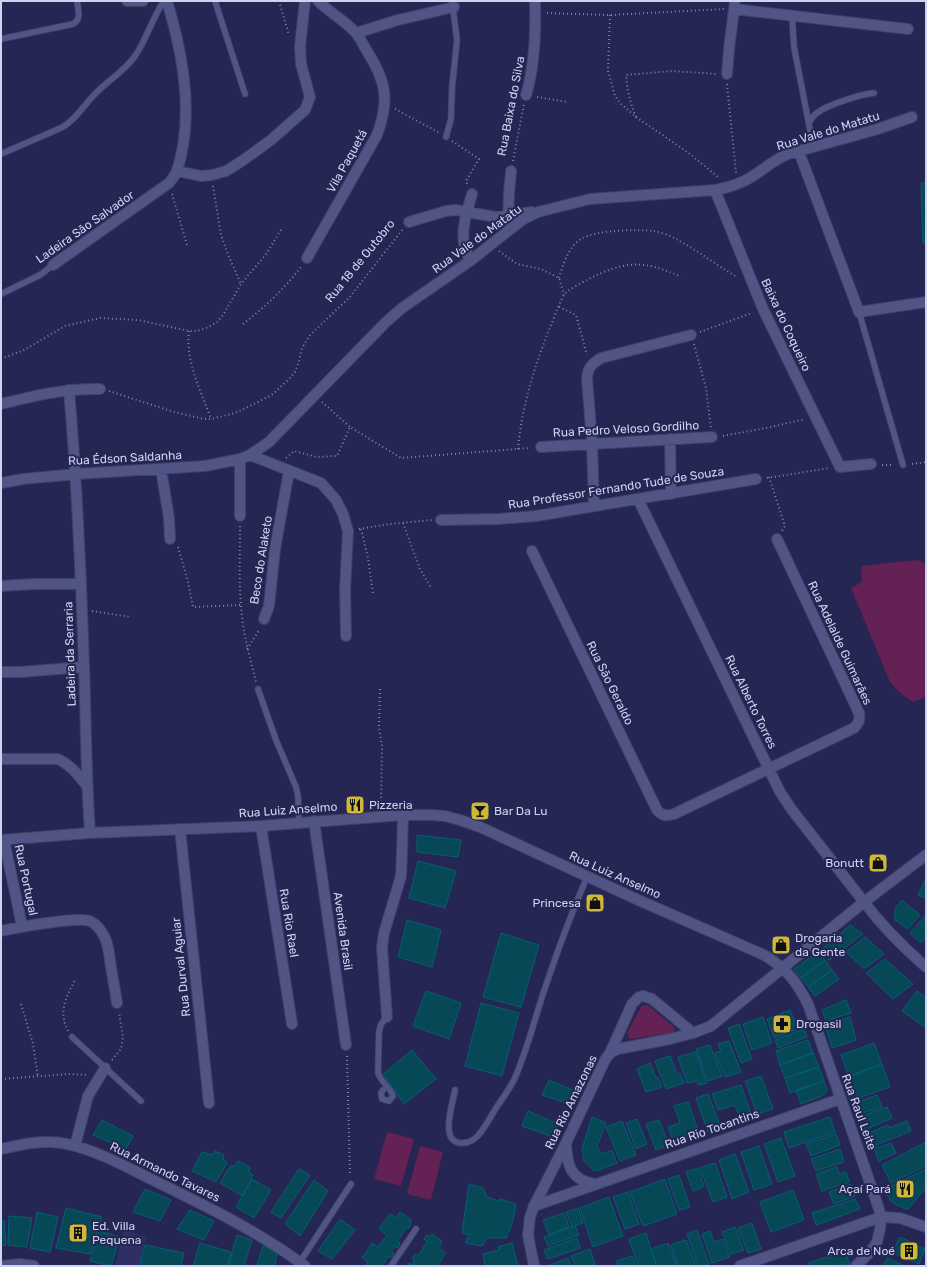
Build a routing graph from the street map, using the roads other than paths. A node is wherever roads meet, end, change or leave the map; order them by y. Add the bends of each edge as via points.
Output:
1 (77, 1) edge
2 (127, 1) edge
3 (143, 1) edge
4 (164, 1) edge
5 (167, 1) edge
6 (215, 1) edge
7 (305, 1) edge
8 (318, 1) edge
9 (535, 1) edge
10 (453, 4) edge
11 (735, 5) edge
12 (792, 16) junction
13 (908, 29) dead end
14 (356, 32) junction
15 (1, 39) edge
16 (727, 74) road end
17 (874, 93) dead end
18 (245, 94) dead end
19 (526, 95) road end
20 (912, 117) dead end
21 (808, 123) junction
22 (446, 137) road end
23 (815, 147) junction
24 (799, 152) junction
25 (1, 154) edge
26 (177, 171) junction
27 (511, 171) road end
28 (720, 189) junction
29 (472, 194) road end
30 (467, 211) junction
31 (538, 212) junction
32 (507, 216) junction
33 (409, 222) road end
34 (508, 231) junction
35 (308, 258) road end
36 (470, 261) junction
37 (54, 265) joint
38 (1, 294) edge
39 (926, 302) edge
40 (859, 312) junction
41 (691, 335) road end
42 (100, 389) road end
43 (69, 390) junction
44 (1, 404) edge
45 (712, 437) road end
46 (670, 439) junction
47 (592, 443) junction
48 (541, 447) road end
49 (250, 455) junction
50 (240, 459) junction
51 (871, 464) dead end
52 (903, 465) dead end
53 (161, 469) junction
54 (290, 471) junction
55 (76, 474) junction
56 (756, 479) road end
57 (1, 483) edge
58 (671, 494) junction
59 (638, 499) junction
60 (594, 506) junction
61 (240, 516) road end
62 (441, 520) road end
63 (170, 539) road end
64 (777, 540) road end
65 (532, 550) dead end
66 (81, 584) junction
67 (1, 586) edge
68 (264, 619) road end
69 (346, 636) dead end
70 (84, 667) junction
71 (1, 672) edge
72 (258, 689) road end
73 (1, 759) edge
74 (769, 769) junction
75 (87, 786) junction
76 (674, 814) joint
77 (403, 815) junction
78 (314, 821) junction
79 (299, 822) junction
80 (261, 826) junction
81 (180, 829) junction
82 (90, 833) junction
83 (2, 840) edge
84 (926, 854) edge
85 (587, 877) junction
86 (864, 902) junction
87 (22, 926) junction
88 (1, 931) edge
89 (926, 967) edge
90 (783, 968) junction
91 (117, 1003) road end
92 (387, 1017) joint
93 (292, 1024) dead end
94 (693, 1033) junction
95 (72, 1037) road end
96 (346, 1045) road end
97 (610, 1053) junction
98 (103, 1072) junction
99 (383, 1090) dead end
100 (455, 1090) dead end
101 (840, 1099) junction
102 (141, 1101) dead end
103 (209, 1103) dead end
104 (566, 1143) junction
105 (76, 1146) junction
106 (1, 1149) edge
107 (351, 1184) road end
108 (594, 1184) junction
109 (534, 1206) junction
110 (881, 1217) junction
111 (926, 1227) edge
112 (416, 1229) dead end
113 (302, 1264) edge
114 (1, 1266) edge
115 (34, 1266) edge
116 (391, 1266) edge
117 (534, 1266) edge
118 (740, 1266) edge
119 (856, 1266) edge

1 - 15 lane via 79,18 73,24
2 - 3 street
4 - 25 lane via 135,56 74,118 63,126
5 - 26 street via 181,55 186,117
6 - 18 lane
7 - 26 street via 300,46 301,64 310,98 305,110 271,140 226,171 202,176
8 - 14 street, Vila Paquetá
9 - 19 street, Rua Baixa do Silva via 534,54
10 - 14 street
10 - 22 lane via 457,40 451,119
11 - 12 street
11 - 16 street via 728,48
12 - 13 street
12 - 21 lane via 794,47
14 - 35 street, Vila Paquetá via 383,81 385,104 382,120 377,135
17 - 21 lane via 828,106 816,113
20 - 23 street, Rua Vale do Matatu
21 - 23 lane
23 - 24 street, Rua Vale do Matatu
24 - 28 street, Rua Vale do Matatu via 778,158 748,179
24 - 40 street
26 - 37 street, Ladeira São Salvador via 169,183
27 - 32 street, Rua Baixa do Silva
28 - 31 street, Rua Vale do Matatu via 590,199
28 - 51 street, Baixa do Coqueiro via 751,283 840,467
29 - 30 street
30 - 32 street via 496,217
30 - 33 street via 446,211
30 - 36 street via 464,243
31 - 32 street
31 - 34 street, Rua Vale do Matatu
32 - 34 street, Rua Baixa do Silva
34 - 36 street, Rua Vale do Matatu
36 - 49 street, Rua Vale do Matatu via 386,322 270,442
37 - 38 lane, Ladeira São Salvador via 40,275
39 - 40 street
40 - 52 lane
41 - 47 street via 601,358 590,366 587,378
42 - 43 street
43 - 44 street
43 - 55 street, Ladeira da Serraria
45 - 46 street, Rua Pedro Veloso Gordilho
46 - 47 street, Rua Pedro Veloso Gordilho
46 - 58 street
47 - 48 street, Rua Pedro Veloso Gordilho
47 - 60 street
49 - 50 street, Rua Édson Saldanha
49 - 54 street
50 - 53 street, Rua Édson Saldanha via 205,466
50 - 61 street
53 - 55 street, Rua Édson Saldanha
53 - 63 street
54 - 68 street, Beco do Alaketo via 275,549 269,606
54 - 69 street via 322,483 336,500 343,514 348,531
55 - 57 street, Rua Édson Saldanha
55 - 66 street, Ladeira da Serraria
56 - 58 street, Rua Professor Fernando Tude de Souza
58 - 59 street, Rua Professor Fernando Tude de Souza
59 - 60 street, Rua Professor Fernando Tude de Souza
59 - 74 street, Rua Alberto Torres
60 - 62 street, Rua Professor Fernando Tude de Souza via 536,516
64 - 74 street, Rua Adelalde Guimarães via 860,718 859,724 854,728
65 - 76 street, Rua Sāo Geraldo via 657,810 667,816
66 - 67 street
66 - 70 street, Ladeira da Serraria
70 - 71 street
70 - 75 street, Ladeira da Serraria
72 - 79 lane via 296,787
73 - 75 street via 66,762
74 - 76 street, Rua Adelalde Guimarães
74 - 86 street, Rua Alberto Torres via 792,810
75 - 82 street, Ladeira da Serraria
77 - 78 street, Rua Luiz Anselmo
77 - 85 street, Rua Luiz Anselmo via 431,814 460,820
77 - 92 street via 401,876 382,947
78 - 79 street, Rua Luiz Anselmo
78 - 96 street, Avenida Brasil
79 - 80 street, Rua Luiz Anselmo
80 - 81 street, Rua Luiz Anselmo
80 - 93 street, Rua Rio Rael
81 - 82 street, Rua Luiz Anselmo
81 - 103 street, Rua Durval Aguiar
82 - 83 street, Rua Luiz Anselmo
83 - 87 street, Rua Portugal
84 - 86 street, Rua Rio Amazonas
85 - 90 street, Rua Luiz Anselmo via 764,955
85 - 100 lane via 565,930 529,1042 513,1082 481,1132 476,1138 463,1144 457,1143 449,1133
86 - 89 street, Rua Alberto Torres via 879,922
86 - 90 street, Rua Rio Amazonas
87 - 88 street
87 - 91 street via 80,919 89,920 98,927 108,948
90 - 94 street, Rua Rio Amazonas via 711,1026
90 - 101 street, Rua Raul Leite via 808,1004
92 - 99 lane via 378,1032 378,1073 392,1092 392,1099 382,1100
94 - 97 street, Rua Rio Amazonas via 618,1049
94 - 97 street via 652,999 643,996 632,1004
95 - 98 lane
97 - 104 street, Rua Rio Amazonas
98 - 102 lane
98 - 105 street via 88,1096
101 - 108 street, Rua Rio Tocantins
101 - 110 street, Rua Raul Leite
104 - 108 street via 568,1164 572,1172 583,1182
104 - 109 street, Rua Rio Amazonas
105 - 106 street, Rua Armando Tavares via 38,1142
105 - 113 street, Rua Armando Tavares via 98,1154 225,1216
107 - 113 lane
108 - 109 street, Rua Rio Tocantins
109 - 117 street, Rua Rio Amazonas via 528,1235
110 - 111 street via 900,1218
110 - 118 street
110 - 119 street, Rua Raul Leite via 877,1242
112 - 116 lane
114 - 115 street

